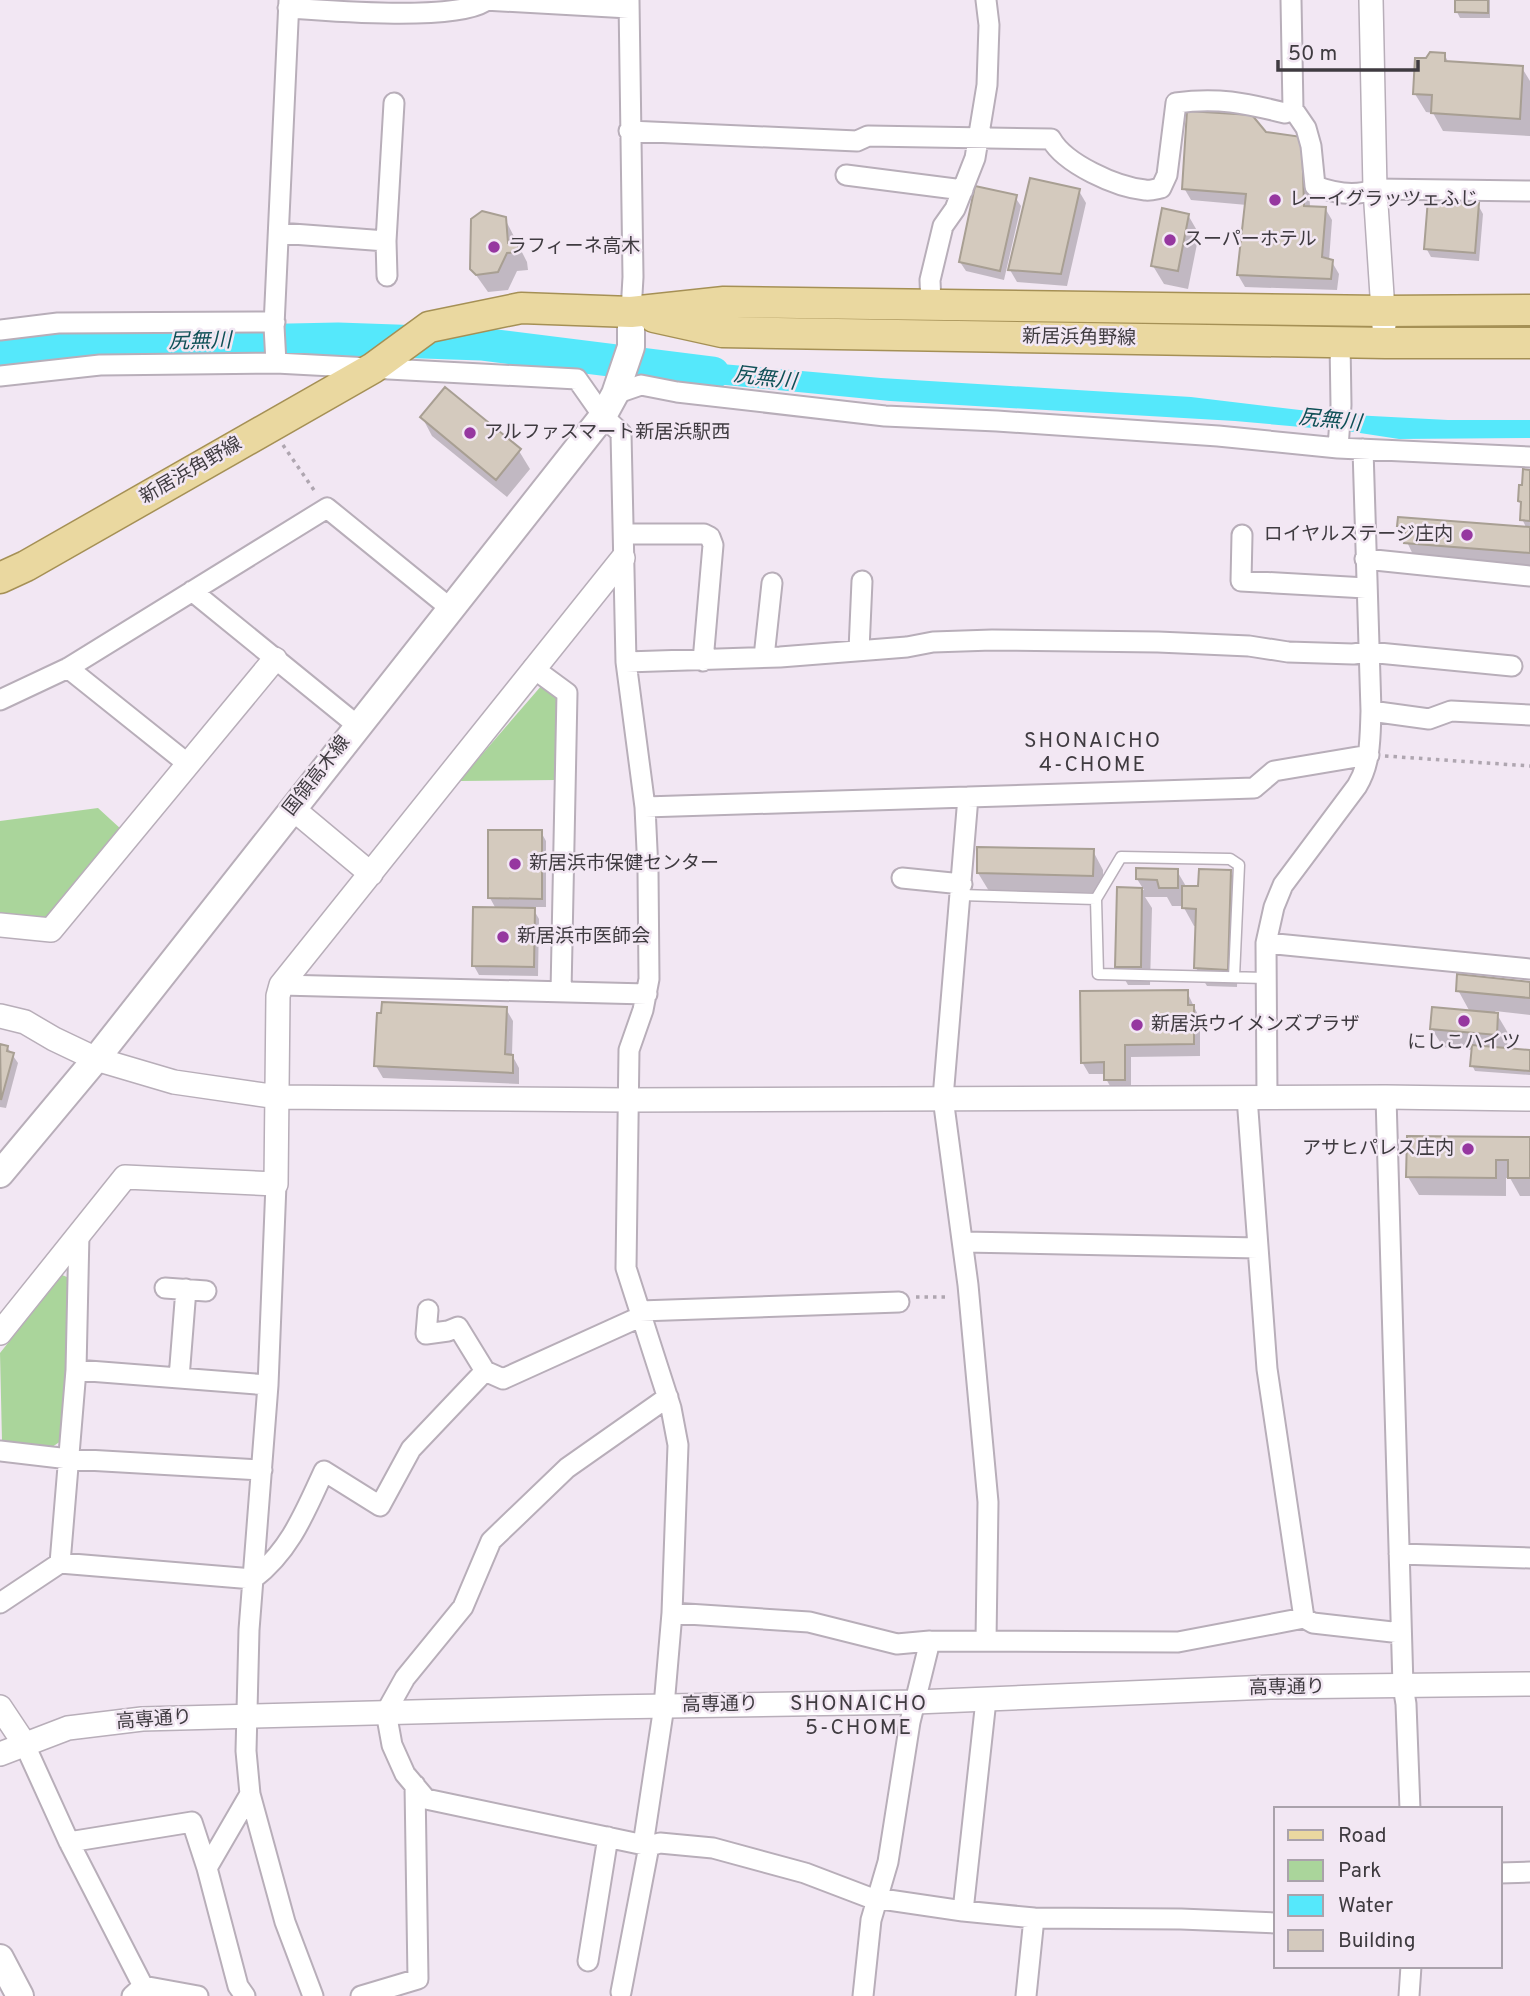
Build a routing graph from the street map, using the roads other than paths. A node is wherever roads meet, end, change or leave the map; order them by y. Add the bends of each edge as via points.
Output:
1 (986, 0) edge
2 (1291, 0) edge
3 (1371, 0) edge
4 (484, 1) edge
5 (288, 4) edge
6 (629, 4) edge
7 (394, 103) dead end
8 (1293, 109) junction
9 (629, 131) junction
10 (978, 139) junction
11 (846, 175) dead end
12 (1375, 189) junction
13 (963, 190) junction
14 (1530, 191) edge
15 (279, 233) junction
16 (386, 241) junction
17 (387, 276) dead end
18 (931, 305) junction
19 (1530, 310) edge
20 (1383, 311) junction
21 (631, 312) junction
22 (274, 324) junction
23 (0, 330) edge
24 (1340, 342) junction
25 (1385, 343) junction
26 (1530, 343) edge
27 (275, 358) junction
28 (377, 365) junction
29 (0, 376) edge
30 (614, 394) junction
31 (1338, 443) junction
32 (1363, 449) junction
33 (1530, 457) edge
34 (624, 534) junction
35 (1242, 536) dead end
36 (623, 558) junction
37 (1365, 559) junction
38 (1530, 576) edge
39 (0, 578) edge
40 (862, 581) dead end
41 (772, 583) dead end
42 (1366, 588) junction
43 (192, 592) junction
44 (450, 608) junction
45 (859, 650) junction
46 (1368, 652) junction
47 (764, 657) junction
48 (275, 659) junction
49 (703, 661) junction
50 (626, 662) junction
51 (1512, 666) dead end
52 (68, 668) junction
53 (533, 668) junction
54 (0, 700) edge
55 (1371, 711) junction
56 (1530, 715) edge
57 (358, 726) junction
58 (1369, 755) junction
59 (188, 764) junction
60 (968, 797) junction
61 (645, 807) junction
62 (292, 808) junction
63 (371, 874) junction
64 (902, 878) dead end
65 (961, 890) junction
66 (1096, 899) junction
67 (0, 925) edge
68 (1266, 943) junction
69 (1530, 970) edge
70 (1234, 977) junction
71 (1266, 978) junction
72 (281, 985) junction
73 (561, 992) junction
74 (647, 994) junction
75 (0, 1016) edge
76 (96, 1059) junction
77 (278, 1097) junction
78 (1257, 1097) junction
79 (1386, 1097) junction
80 (943, 1098) junction
81 (1530, 1099) edge
82 (628, 1100) junction
83 (0, 1174) edge
84 (276, 1184) junction
85 (79, 1233) junction
86 (963, 1242) junction
87 (1258, 1248) junction
88 (165, 1288) dead end
89 (899, 1302) road end
90 (428, 1310) dead end
91 (641, 1314) junction
92 (0, 1333) edge
93 (76, 1370) junction
94 (485, 1371) junction
95 (179, 1378) junction
96 (268, 1385) junction
97 (668, 1397) junction
98 (0, 1451) edge
99 (69, 1460) junction
100 (262, 1470) junction
101 (1399, 1554) junction
102 (1530, 1558) edge
103 (60, 1563) junction
104 (253, 1579) junction
105 (0, 1603) edge
106 (671, 1613) junction
107 (1304, 1619) junction
108 (1401, 1633) junction
109 (930, 1641) junction
110 (986, 1642) junction
111 (1530, 1684) edge
112 (1403, 1686) junction
113 (986, 1700) junction
114 (916, 1702) junction
115 (664, 1706) junction
116 (0, 1707) edge
117 (386, 1712) junction
118 (246, 1715) junction
119 (24, 1743) junction
120 (0, 1754) edge
121 (415, 1785) junction
122 (250, 1794) junction
123 (1410, 1807) edge
124 (608, 1837) junction
125 (69, 1842) junction
126 (646, 1845) junction
127 (207, 1868) junction
128 (1530, 1872) edge
129 (1502, 1873) edge
130 (877, 1897) junction
131 (963, 1910) junction
132 (1034, 1918) junction
133 (1274, 1923) edge
134 (0, 1958) edge
135 (588, 1961) dead end
136 (1411, 1968) edge
137 (137, 1991) edge
138 (621, 1992) dead end
139 (240, 1993) edge
140 (20, 1996) edge
141 (198, 1996) edge
142 (313, 1996) edge
143 (362, 1996) edge
144 (863, 1996) edge
145 (1026, 1996) edge
146 (1409, 1996) edge

1 - 10 street via 987,85
2 - 8 street
3 - 12 street
4 - 5 street via 441,12 337,12
4 - 6 street
5 - 15 street
6 - 9 street
7 - 16 street
8 - 10 street via 1284,113 1205,99 1177,103 1167,175 1161,188 1146,191 1106,179 1070,160 1051,139
8 - 12 street via 1306,128 1315,186 1347,193
9 - 10 street via 858,141 869,136
9 - 21 street
10 - 13 street
11 - 13 street
12 - 14 street
12 - 20 street
13 - 18 street via 943,226 930,280
15 - 16 street
15 - 22 street
16 - 17 street
18 - 20 main road, 新居浜角野線
18 - 21 main road, 新居浜角野線 via 724,302
19 - 20 main road, 新居浜角野線
20 - 25 street
21 - 24 main road, 新居浜角野線 via 722,332
21 - 28 main road, 新居浜角野線 via 522,308 429,327
21 - 30 main road via 631,346
22 - 23 street via 58,323
22 - 27 street
24 - 25 main road, 新居浜角野線
24 - 31 street
25 - 26 main road, 新居浜角野線
27 - 28 street
27 - 29 street via 100,365
28 - 30 street via 576,379
28 - 39 main road, 新居浜角野線
30 - 31 street via 641,385 885,416
30 - 34 street via 621,433
30 - 44 main road, 国領高木線
31 - 32 street
32 - 33 street
32 - 37 street
34 - 36 street
34 - 49 street via 710,537
35 - 42 street via 1241,581
36 - 50 street
36 - 53 street
37 - 38 street
37 - 42 street
40 - 45 street
41 - 47 street
42 - 46 street
43 - 44 street via 327,508
43 - 48 street
43 - 52 street
44 - 57 main road, 国領高木線
45 - 46 street via 933,642 1047,639
45 - 47 street
46 - 51 street
46 - 55 street
47 - 49 street
48 - 57 street
48 - 59 street
49 - 50 street
50 - 61 street
52 - 54 street
52 - 59 street
53 - 63 street
53 - 73 street via 567,693
55 - 56 street via 1429,719 1451,711
55 - 58 street
57 - 62 main road, 国領高木線
58 - 60 street via 1274,771 1254,788
58 - 68 street via 1357,786 1283,885
59 - 67 street via 51,930
60 - 61 street
60 - 65 street
61 - 74 street
62 - 63 street
62 - 76 main road, 国領高木線
63 - 72 street
64 - 65 street
65 - 66 lane
65 - 80 street
66 - 70 lane via 1098,974
66 - 70 lane via 1121,857 1230,859 1239,865
68 - 69 street
68 - 71 street
70 - 71 lane
71 - 78 street
72 - 73 street
72 - 77 street
73 - 74 street
74 - 82 street via 629,1050
75 - 76 street via 25,1022
76 - 77 street via 174,1082
76 - 83 main road, 国領高木線
77 - 82 street
77 - 84 street
78 - 79 street
78 - 80 street
78 - 87 street
79 - 81 street
79 - 101 street
80 - 82 street
80 - 86 street
82 - 91 street via 626,1268
84 - 85 street via 125,1177
84 - 96 street
85 - 92 street
85 - 93 street
86 - 87 street
86 - 110 street via 988,1502
87 - 107 street via 1267,1369
88 - 95 street via 196,1290
89 - 91 street
90 - 94 street via 426,1334 457,1326
91 - 94 street via 503,1379
91 - 97 street
93 - 95 street
93 - 99 street
94 - 104 street via 411,1449 380,1507 324,1471 296,1532
95 - 96 street
96 - 100 street
97 - 106 street via 678,1446
97 - 117 street via 567,1468 491,1541 463,1607 405,1678
98 - 99 street
99 - 100 street
99 - 103 street
100 - 104 street
101 - 102 street
101 - 108 street
103 - 104 street
103 - 105 street
104 - 118 street
106 - 109 street via 809,1622 897,1644
106 - 115 street
107 - 108 street
107 - 110 street via 1178,1642
108 - 112 street
109 - 110 street
109 - 114 street
111 - 112 street, 高専通り
112 - 113 street, 高専通り
112 - 123 street
113 - 114 street, 高専通り
113 - 131 street
114 - 115 street, 高専通り
114 - 130 street via 890,1853
115 - 117 street, 高専通り
115 - 126 street
116 - 119 street
117 - 118 street, 高専通り
117 - 121 street via 392,1745
118 - 119 street, 高専通り via 142,1719 68,1728
118 - 122 street
119 - 120 street, 高専通り
119 - 125 street
121 - 124 street via 426,1799
121 - 143 street via 418,1979
122 - 127 street
122 - 142 street via 285,1922
124 - 126 street
124 - 135 street
125 - 127 street via 192,1822
125 - 137 street
126 - 130 street via 713,1847
126 - 138 street
127 - 139 street
128 - 129 street
130 - 131 street
130 - 144 street
131 - 132 street
132 - 133 street
132 - 145 street
134 - 140 main road
136 - 146 street
137 - 141 street

